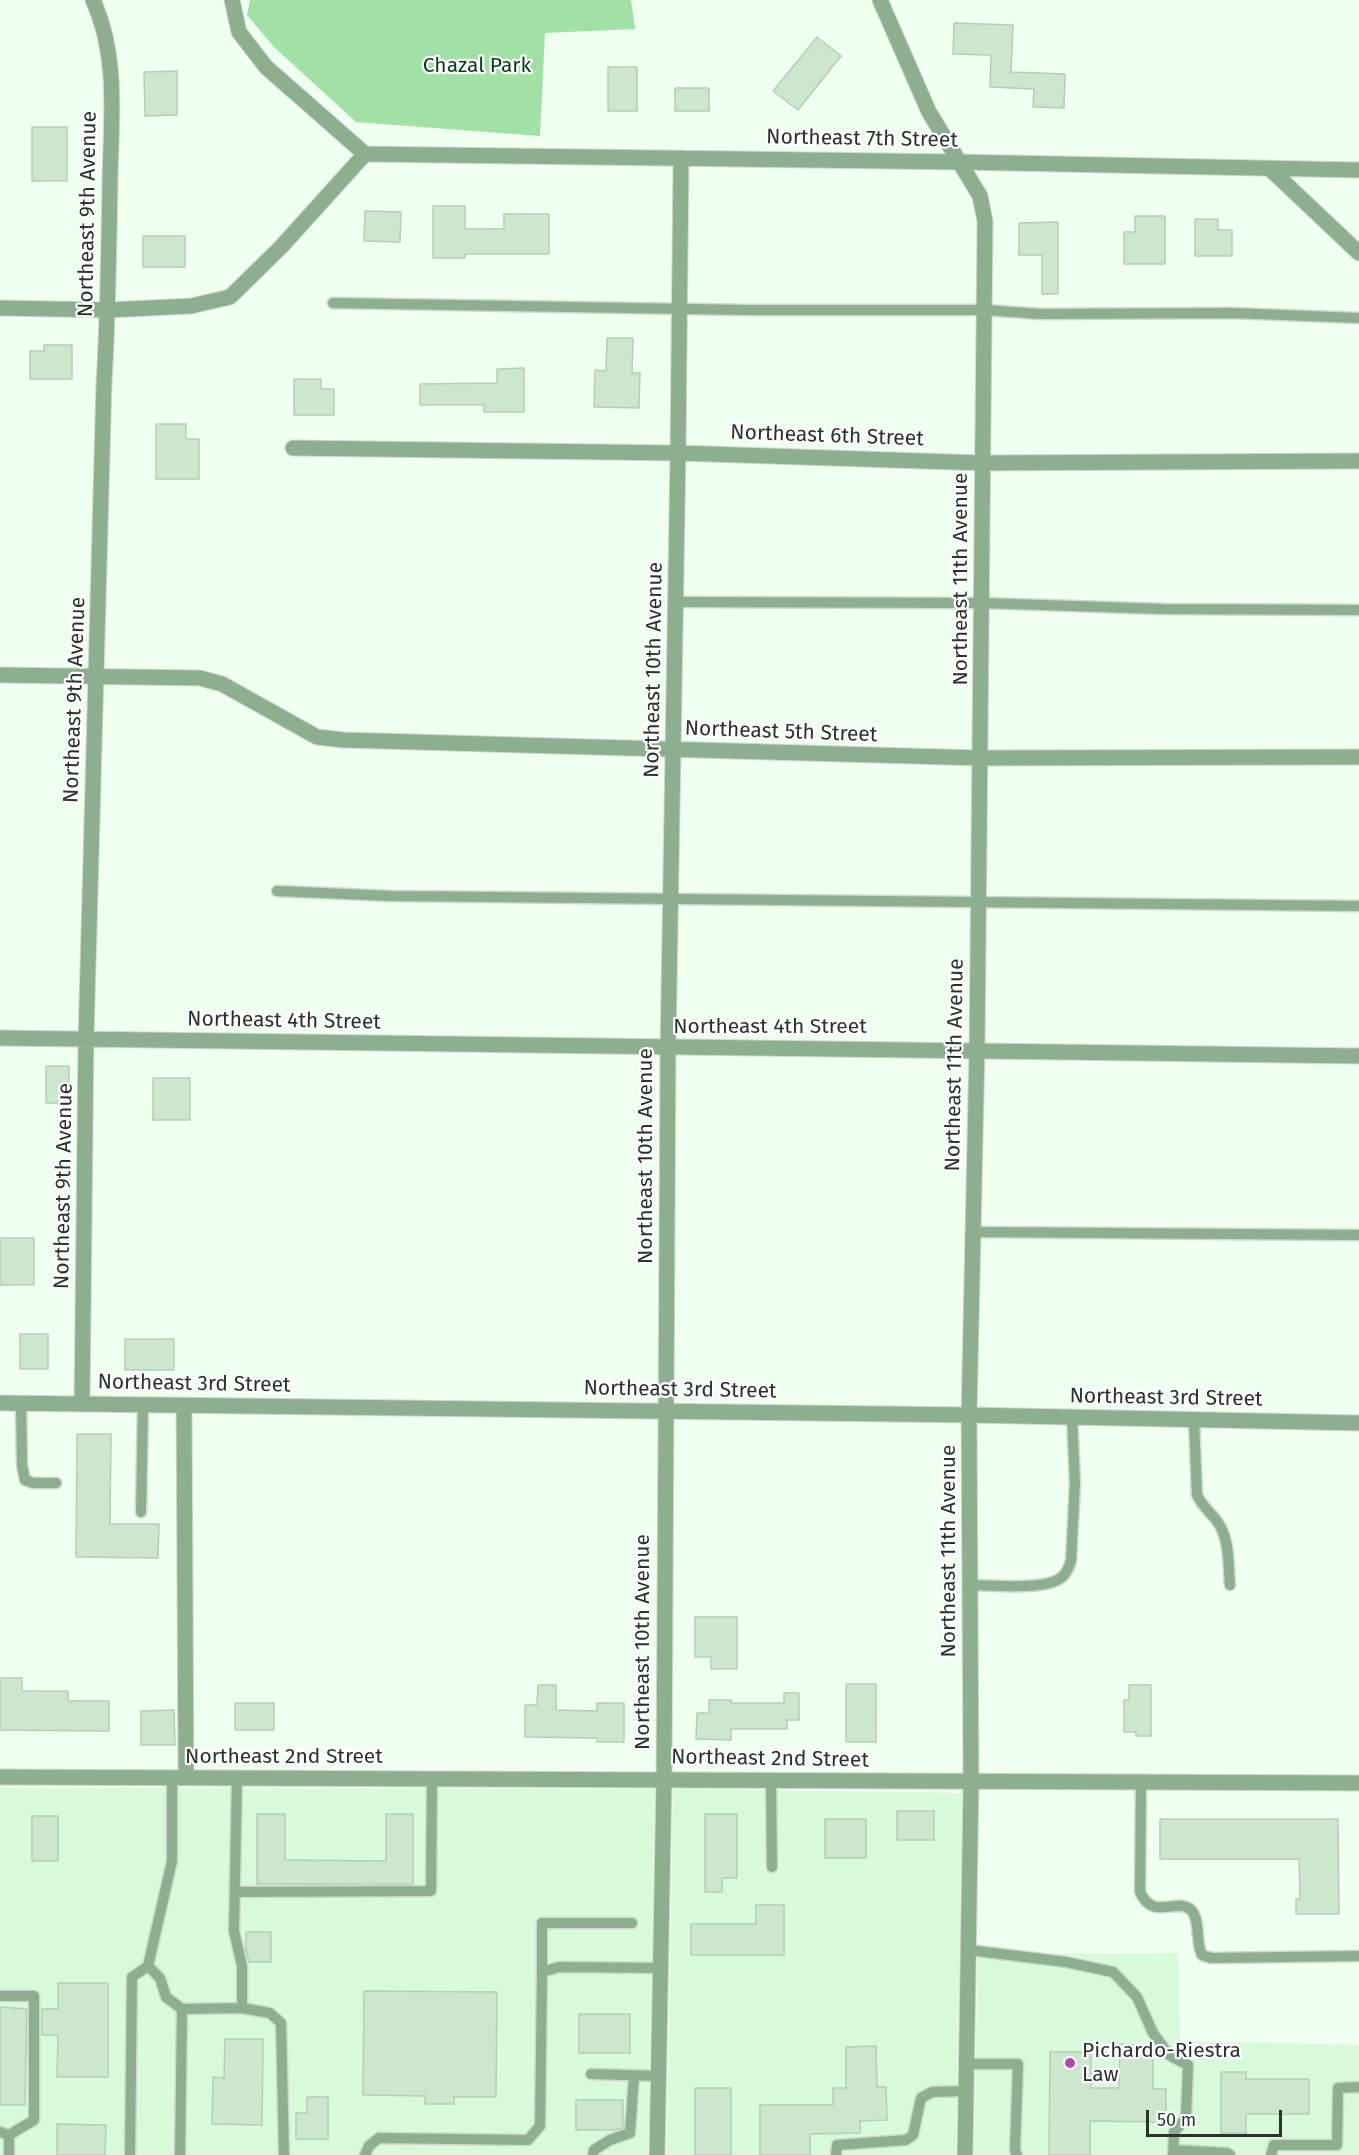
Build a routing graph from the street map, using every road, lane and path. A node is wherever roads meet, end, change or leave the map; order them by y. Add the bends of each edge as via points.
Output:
1 (93, 0) edge
2 (232, 0) edge
3 (880, 0) edge
4 (365, 154) junction
5 (681, 158) junction
6 (958, 162) junction
7 (1269, 168) junction
8 (1359, 170) edge
9 (1359, 253) edge
10 (333, 303) dead end
11 (0, 308) edge
12 (681, 308) junction
13 (108, 310) junction
14 (985, 310) junction
15 (1359, 318) edge
16 (293, 448) dead end
17 (678, 453) junction
18 (1359, 461) edge
19 (983, 463) junction
20 (676, 602) junction
21 (982, 603) junction
22 (1359, 610) edge
23 (0, 675) edge
24 (98, 678) junction
25 (673, 750) junction
26 (1359, 757) edge
27 (981, 758) junction
28 (277, 891) dead end
29 (670, 898) junction
30 (979, 900) junction
31 (1359, 906) edge
32 (0, 1038) edge
33 (86, 1039) junction
34 (668, 1048) junction
35 (977, 1050) junction
36 (1359, 1056) edge
37 (973, 1232) junction
38 (1359, 1235) edge
39 (0, 1403) edge
40 (21, 1403) junction
41 (82, 1404) junction
42 (143, 1405) junction
43 (184, 1406) junction
44 (665, 1411) junction
45 (969, 1415) junction
46 (1072, 1417) junction
47 (1194, 1420) junction
48 (1359, 1423) edge
49 (56, 1483) dead end
50 (141, 1512) dead end
51 (970, 1585) junction
52 (1230, 1585) dead end
53 (0, 1777) edge
54 (179, 1778) junction
55 (237, 1778) junction
56 (432, 1778) junction
57 (664, 1779) junction
58 (771, 1780) junction
59 (971, 1782) junction
60 (1141, 1783) junction
61 (1359, 1783) edge
62 (772, 1867) dead end
63 (236, 1892) junction
64 (632, 1923) dead end
65 (969, 1950) junction
66 (1359, 1956) edge
67 (148, 1966) junction
68 (661, 1968) junction
69 (542, 1972) junction
70 (0, 1996) edge
71 (242, 2008) junction
72 (182, 2009) junction
73 (967, 2064) junction
74 (591, 2074) dead end
75 (634, 2076) junction
76 (659, 2076) junction
77 (1359, 2087) edge
78 (966, 2091) junction
79 (5, 2134) edge
80 (1173, 2153) edge
81 (9, 2155) edge
82 (130, 2155) edge
83 (180, 2155) edge
84 (284, 2155) edge
85 (365, 2155) edge
86 (593, 2155) edge
87 (657, 2155) edge
88 (836, 2155) edge
89 (965, 2155) edge
90 (1017, 2155) edge
91 (1230, 2155) edge
92 (1271, 2155) edge

1 - 13 street, Northeast 9th Avenue via 102,19 111,69
2 - 4 street via 239,32 266,67
3 - 6 street, Northeast 11th Avenue via 929,112
4 - 5 street, Northeast 7th Street
4 - 13 street via 230,297 192,306
5 - 6 street, Northeast 7th Street
5 - 12 street, Northeast 10th Avenue
6 - 7 street, Northeast 7th Street
6 - 14 street, Northeast 11th Avenue via 980,196 985,221
7 - 8 street, Northeast 7th Street
7 - 9 street
10 - 12 lane
11 - 13 street
12 - 14 lane
12 - 17 street, Northeast 10th Avenue
13 - 24 street, Northeast 9th Avenue
14 - 15 lane
14 - 19 street, Northeast 11th Avenue
16 - 17 street, Northeast 6th Street
17 - 19 street, Northeast 6th Street
17 - 20 street, Northeast 10th Avenue
18 - 19 street, Northeast 6th Street
19 - 21 street, Northeast 11th Avenue
20 - 21 lane
20 - 25 street, Northeast 10th Avenue
21 - 22 lane
21 - 27 street, Northeast 11th Avenue
23 - 24 street, Northeast 5th Street
24 - 25 street, Northeast 5th Street via 200,678 222,684 317,737
24 - 33 street, Northeast 9th Avenue
25 - 27 street, Northeast 5th Street
25 - 29 street, Northeast 10th Avenue
26 - 27 street, Northeast 5th Street
27 - 30 street, Northeast 11th Avenue
28 - 29 lane
29 - 30 lane
29 - 34 street, Northeast 10th Avenue
30 - 31 lane
30 - 35 street, Northeast 11th Avenue
32 - 33 street, Northeast 4th Street
33 - 34 street, Northeast 4th Street
33 - 41 street, Northeast 9th Avenue
34 - 35 street, Northeast 4th Street
34 - 44 street, Northeast 10th Avenue
35 - 36 street, Northeast 4th Street
35 - 37 street, Northeast 11th Avenue
37 - 38 lane
37 - 45 street, Northeast 11th Avenue
39 - 40 street, Northeast 3rd Street
40 - 41 street, Northeast 3rd Street
40 - 49 lane via 25,1480
41 - 42 street, Northeast 3rd Street
42 - 43 street, Northeast 3rd Street
42 - 50 lane
43 - 44 street, Northeast 3rd Street
43 - 54 street
44 - 45 street, Northeast 3rd Street
44 - 57 street, Northeast 10th Avenue
45 - 46 street, Northeast 3rd Street
45 - 51 street, Northeast 11th Avenue
46 - 47 street, Northeast 3rd Street
46 - 51 lane via 1075,1483 1071,1561 1067,1571 1058,1580 1040,1585
47 - 48 street, Northeast 3rd Street
47 - 52 lane via 1197,1495 1225,1537
51 - 59 street, Northeast 11th Avenue
53 - 54 street, Northeast 2nd Street
54 - 55 street, Northeast 2nd Street
54 - 67 lane via 172,1861
55 - 56 street, Northeast 2nd Street
55 - 63 lane
56 - 57 street, Northeast 2nd Street
56 - 63 lane via 431,1891
57 - 58 street, Northeast 2nd Street
57 - 68 street, Northeast 10th Avenue
58 - 59 street, Northeast 2nd Street
58 - 62 lane
59 - 60 street, Northeast 2nd Street
59 - 65 street, Northeast 11th Avenue
60 - 61 street, Northeast 2nd Street
60 - 66 lane via 1140,1892 1153,1907 1187,1907 1192,1911 1202,1955
63 - 71 lane via 234,1931 242,1966
64 - 69 lane via 542,1923
65 - 73 street, Northeast 11th Avenue
65 - 80 lane via 1113,1972 1137,1997 1169,2055 1188,2065 1186,2118 1174,2132
67 - 72 lane via 160,1978 165,1997
67 - 82 lane via 132,1977
68 - 69 lane via 559,1966
68 - 76 street, Northeast 10th Avenue
69 - 85 lane via 540,2126 528,2139 379,2138
70 - 79 lane via 34,1996 34,2121
71 - 72 lane
71 - 84 lane via 270,2013 281,2023
72 - 83 lane
73 - 78 street, Northeast 11th Avenue
73 - 90 lane via 1018,2064
74 - 75 lane
75 - 76 lane
75 - 86 lane via 630,2133 610,2139
76 - 87 street, Northeast 10th Avenue
77 - 92 lane via 1338,2088 1337,2145 1274,2145
78 - 88 lane via 932,2092 921,2098 914,2135 906,2140 837,2145
78 - 89 street, Northeast 11th Avenue
79 - 81 lane
80 - 91 lane

